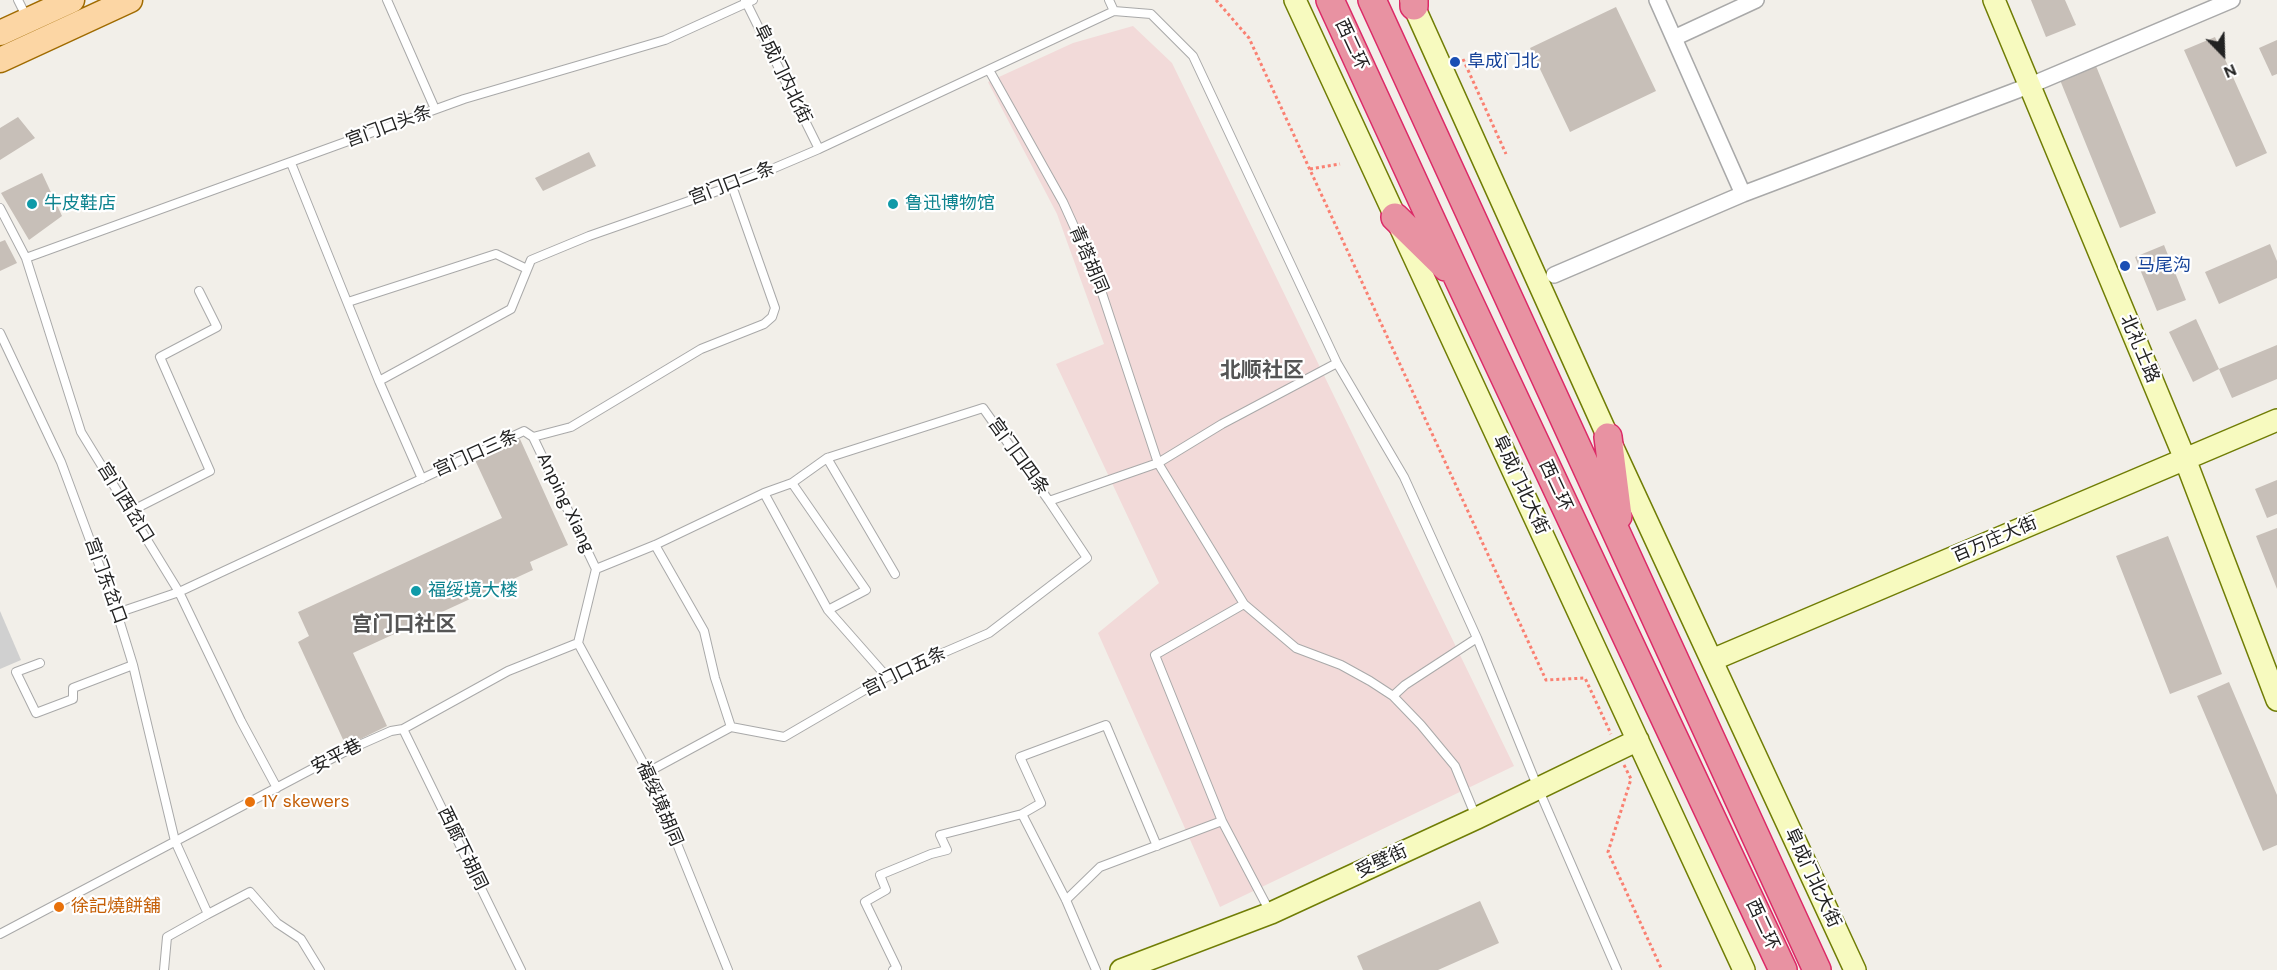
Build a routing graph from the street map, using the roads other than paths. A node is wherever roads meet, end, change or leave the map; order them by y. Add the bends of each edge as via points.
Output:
1 (72, 0) edge
2 (130, 0) edge
3 (387, 0) edge
4 (1109, 0) edge
5 (1295, 0) edge
6 (1330, 0) edge
7 (1371, 0) edge
8 (1658, 0) edge
9 (1756, 0) edge
10 (1994, 0) edge
11 (2232, 0) edge
12 (748, 1) edge
13 (1413, 2) edge
14 (1114, 11) junction
15 (30, 25) edge
16 (0, 33) edge
17 (1674, 38) junction
18 (0, 60) edge
19 (989, 70) junction
20 (2031, 85) junction
21 (435, 109) junction
22 (819, 149) junction
23 (291, 163) junction
24 (732, 186) junction
25 (1743, 194) junction
26 (0, 208) edge
27 (1395, 217) junction
28 (26, 258) junction
29 (527, 269) junction
30 (1554, 275) dead end
31 (1458, 278) junction
32 (199, 291) dead end
33 (348, 302) junction
34 (0, 333) edge
35 (1337, 363) junction
36 (379, 381) junction
37 (2277, 420) edge
38 (533, 437) junction
39 (1608, 437) junction
40 (827, 458) junction
41 (2185, 459) junction
42 (1158, 463) junction
43 (422, 478) junction
44 (792, 483) junction
45 (764, 493) junction
46 (1049, 501) junction
47 (131, 511) junction
48 (1621, 541) junction
49 (656, 545) junction
50 (597, 569) junction
51 (895, 574) dead end
52 (179, 592) junction
53 (1244, 604) junction
54 (828, 610) junction
55 (117, 613) junction
56 (1477, 638) junction
57 (578, 643) junction
58 (1712, 660) junction
59 (40, 663) dead end
60 (133, 664) junction
61 (887, 677) junction
62 (1393, 696) junction
63 (2277, 700) edge
64 (731, 727) junction
65 (403, 729) junction
66 (1638, 740) junction
67 (648, 772) junction
68 (277, 788) junction
69 (1538, 788) junction
70 (1022, 814) junction
71 (1477, 818) junction
72 (1222, 821) junction
73 (175, 841) junction
74 (1156, 846) junction
75 (1066, 900) junction
76 (1788, 909) junction
77 (1270, 913) junction
78 (208, 914) junction
79 (1761, 922) junction
80 (0, 934) edge
81 (164, 970) edge
82 (320, 970) edge
83 (521, 970) edge
84 (729, 970) edge
85 (893, 970) edge
86 (1096, 970) edge
87 (1121, 970) edge
88 (1617, 970) edge
89 (1744, 970) edge
90 (1776, 970) edge
91 (1783, 970) edge
92 (1817, 970) edge
93 (1832, 970) edge
94 (1855, 970) edge

1 - 15 main road
2 - 15 main road
3 - 21 lane
4 - 14 lane
5 - 27 street, 阜成门北大街
6 - 31 highway, 西二环
7 - 48 highway, 西二环
8 - 17 street
9 - 17 street
10 - 20 street, 北礼士路
11 - 20 street
12 - 21 lane, 宫门口头条 via 665,40
12 - 22 lane, 阜成门内北街
13 - 39 street, 阜成门北大街
14 - 19 lane, 宫门口二条
14 - 35 lane via 1151,14 1193,56
15 - 16 main road
15 - 18 main road
17 - 25 street
19 - 22 lane, 宫门口二条
19 - 42 lane, 青塔胡同 via 1063,202 1096,275
20 - 25 street
20 - 41 street, 北礼士路
21 - 23 lane, 宫门口头条
22 - 24 lane, 宫门口二条
23 - 28 lane, 宫门口头条
23 - 33 lane
24 - 29 lane, 宫门口二条 via 589,236 531,260
24 - 38 lane, 宫门口三条 via 775,308 772,317 749,331 701,349 571,427
25 - 30 street
26 - 28 lane, 宫门西岔口
27 - 31 highway
27 - 66 street, 阜成门北大街
28 - 47 lane, 宫门西岔口 via 81,432
29 - 33 lane via 496,254
29 - 36 lane via 511,309
31 - 79 highway, 西二环
32 - 47 lane via 217,327 160,357 210,471
33 - 36 lane
34 - 55 lane, 宫门东岔口 via 61,462
35 - 42 lane, 宫门口四条
35 - 56 lane via 1404,477
36 - 43 lane
37 - 41 street, 百万庄大街
38 - 43 lane, 宫门口三条 via 524,431
38 - 50 lane, Anping Xiang
39 - 48 highway
39 - 58 street, 阜成门北大街
40 - 44 lane, 宫门口四条
40 - 46 lane, 宫门口四条 via 983,408
40 - 51 lane
41 - 58 street, 百万庄大街
41 - 63 street, 北礼士路
42 - 46 lane, 宫门口四条
42 - 53 lane, 青塔胡同
43 - 52 lane, 宫门口三条
44 - 45 lane, 宫门口四条
44 - 54 lane via 866,590
45 - 49 lane, 宫门口四条
45 - 54 lane
46 - 61 lane, 宫门口五条 via 1087,558 989,633
47 - 52 lane, 宫门西岔口
48 - 76 highway, 西二环
49 - 50 lane, 宫门口四条
49 - 64 lane via 704,631
50 - 57 lane
52 - 55 lane, 宫门口三条
52 - 68 lane, 宫门西岔口
53 - 62 lane, 青塔胡同 via 1296,648 1341,665
53 - 72 lane via 1155,655
54 - 61 lane
55 - 60 lane, 宫门东岔口
56 - 62 lane
56 - 69 lane
57 - 65 lane, 安平巷 via 508,671
57 - 67 lane, 福绥境胡同
58 - 94 street, 阜成门北大街
59 - 60 lane via 16,672 36,713 72,699 73,688
60 - 73 lane, 宫门东岔口
61 - 64 lane, 宫门口五条 via 784,737
62 - 71 lane, 青塔胡同 via 1455,766
64 - 67 lane
65 - 68 lane, 安平巷 via 348,750
65 - 83 lane, 西廊下胡同
66 - 69 street, 受壁街
66 - 89 street, 阜成门北大街
67 - 84 lane, 福绥境胡同
68 - 73 lane, 安平巷
69 - 71 street, 受壁街
69 - 88 lane
70 - 74 lane via 1041,803 1020,757 1106,725
70 - 75 lane
70 - 85 lane via 940,835 947,850 880,875 886,890 865,902 897,968
71 - 77 street, 受壁街
72 - 74 lane
72 - 77 lane
73 - 78 lane, 宫门东岔口
73 - 80 lane, 安平巷
74 - 75 lane via 1100,867
75 - 86 lane
76 - 92 highway, 西二环
76 - 93 highway
77 - 87 street, 受壁街
78 - 81 lane via 166,937
78 - 82 lane via 250,891 277,923 300,939
79 - 90 highway
79 - 91 highway, 西二环

